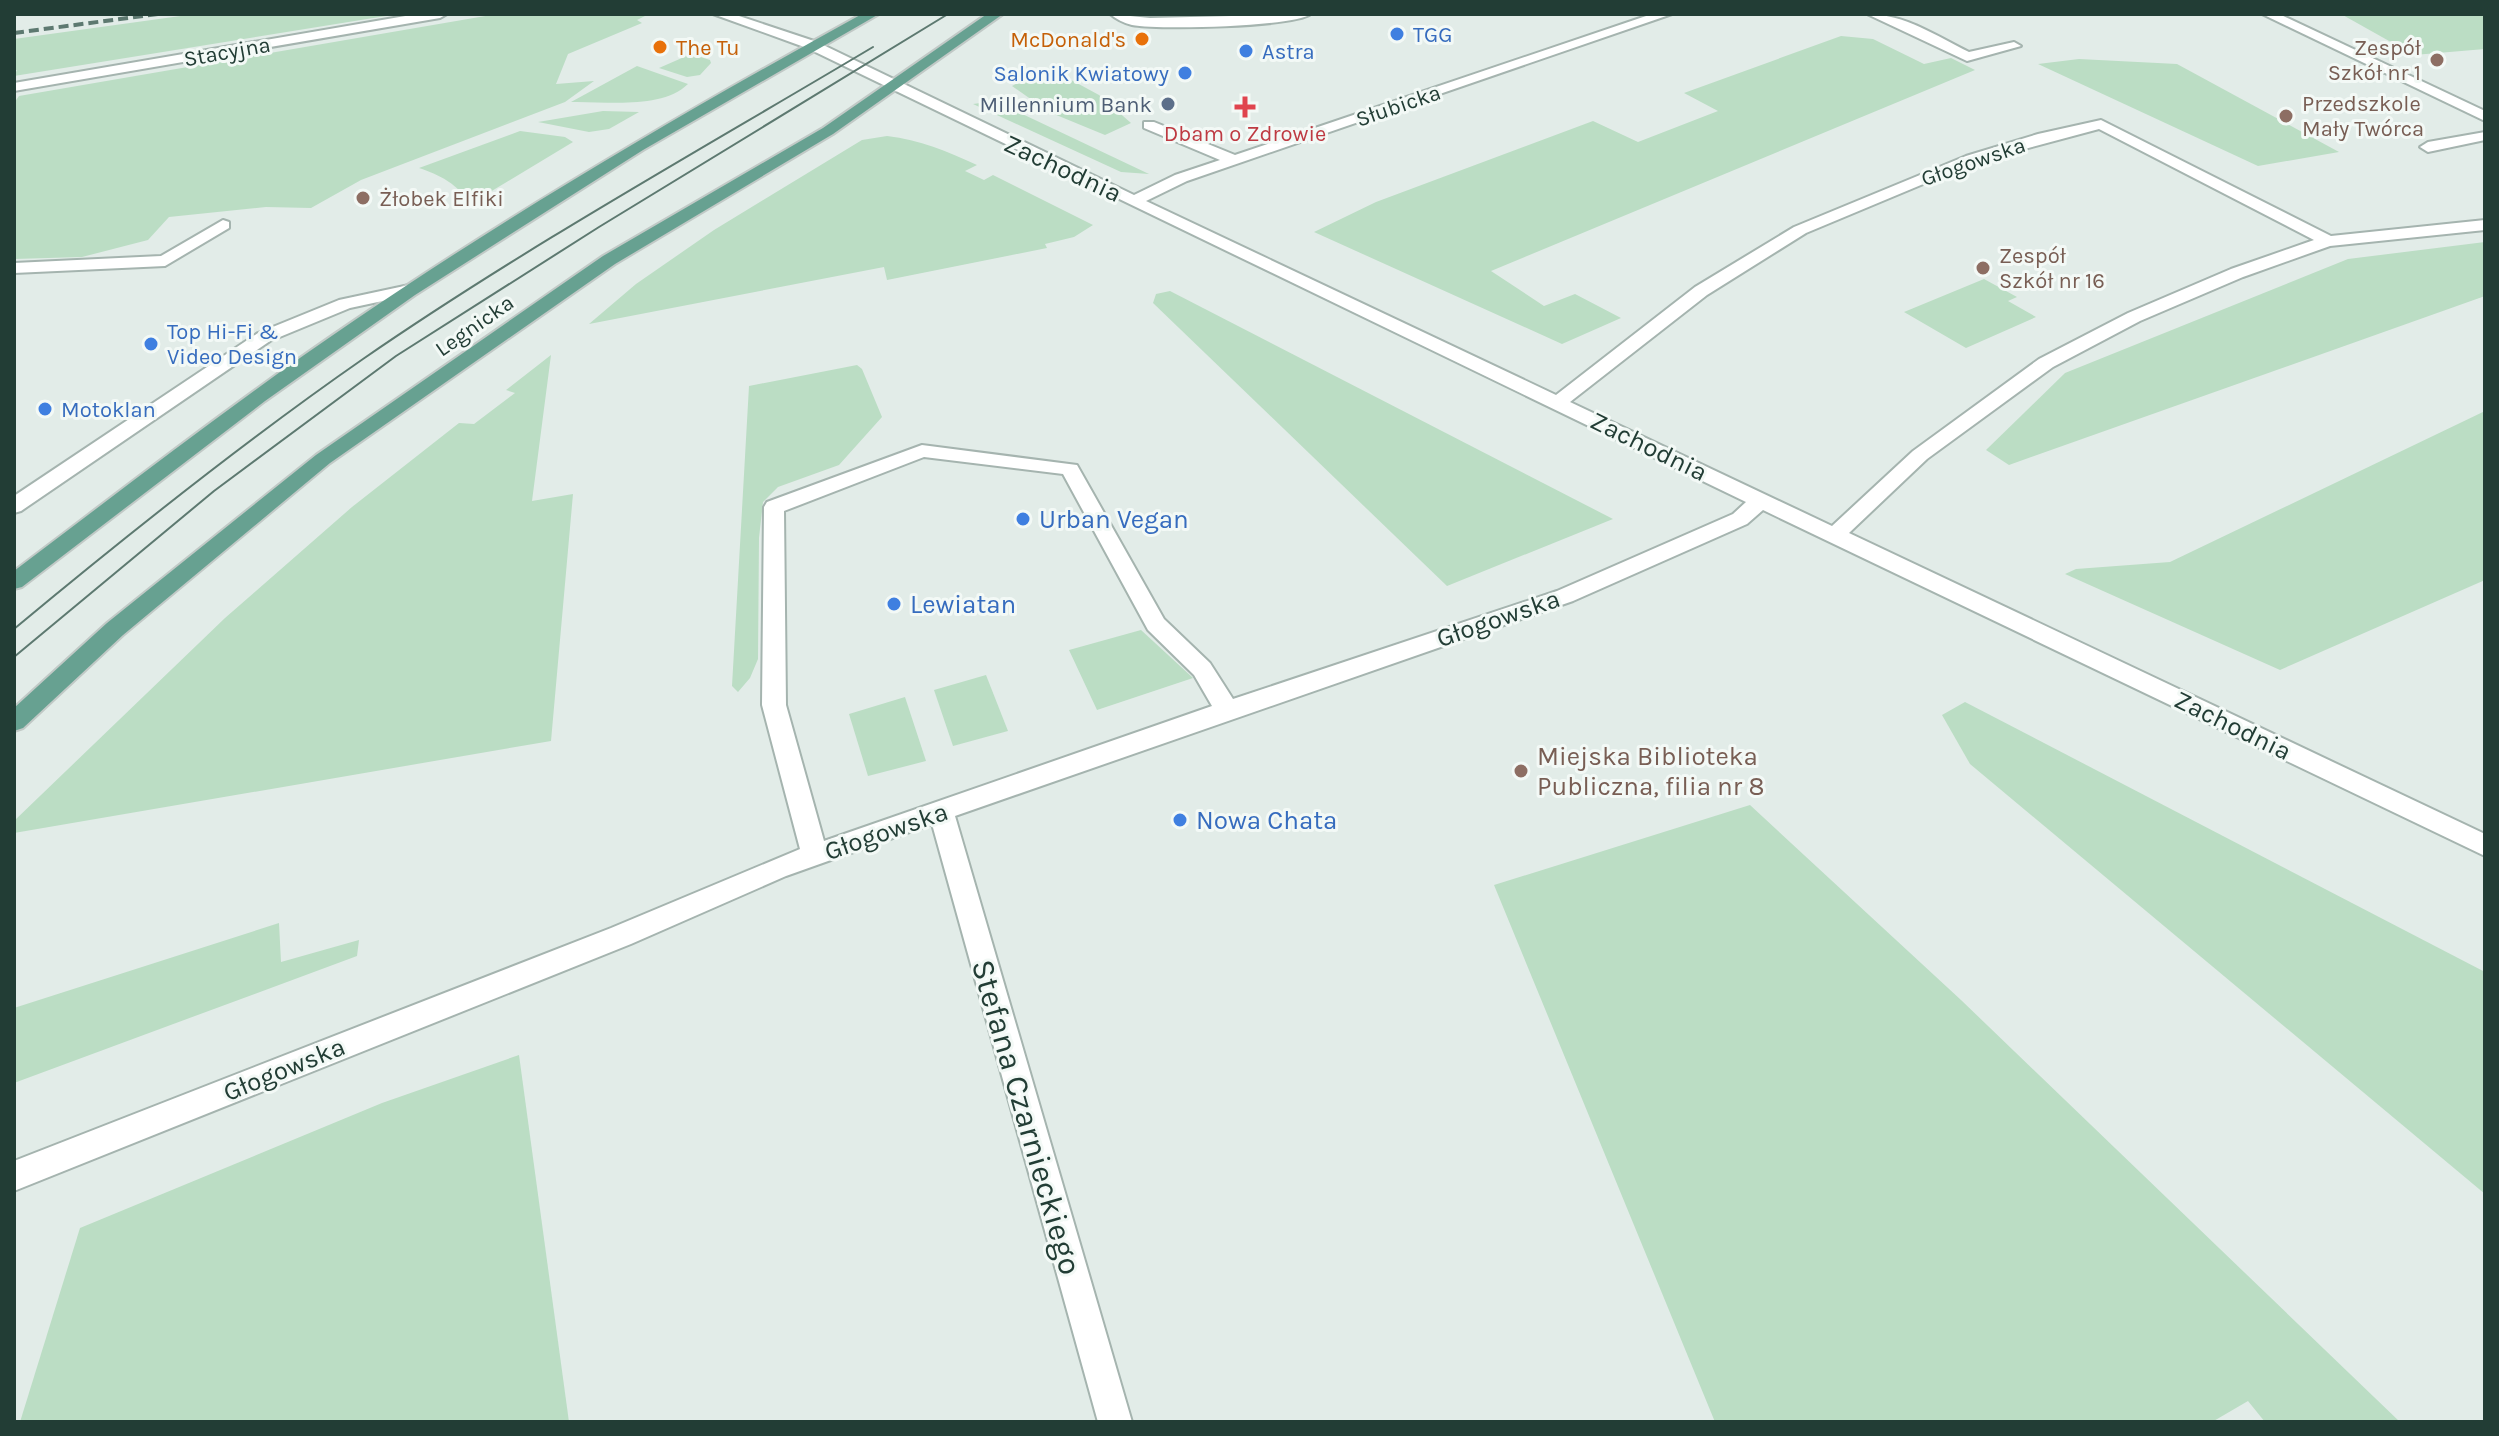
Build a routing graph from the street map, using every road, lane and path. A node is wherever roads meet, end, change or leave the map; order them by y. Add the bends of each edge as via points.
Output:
1 (440, 14) edge
2 (720, 14) edge
3 (872, 14) edge
4 (996, 14) edge
5 (1117, 14) edge
6 (1304, 14) edge
7 (1665, 14) edge
8 (1874, 14) edge
9 (2269, 14) edge
10 (1253, 17) edge
11 (812, 45) junction
12 (2014, 46) dead end
13 (893, 85) junction
14 (14, 87) edge
15 (2485, 117) edge
16 (1149, 125) dead end
17 (2485, 136) edge
18 (2428, 147) dead end
19 (1234, 160) junction
20 (1134, 201) junction
21 (223, 225) dead end
22 (2485, 225) edge
23 (2328, 241) junction
24 (14, 268) edge
25 (409, 290) junction
26 (1558, 402) junction
27 (1762, 500) junction
28 (14, 506) edge
29 (1835, 535) junction
30 (14, 582) edge
31 (1227, 710) junction
32 (14, 722) edge
33 (941, 812) junction
34 (2485, 846) edge
35 (815, 855) junction
36 (14, 1176) edge
37 (1115, 1422) edge

1 - 14 street, Stacyjna
2 - 11 street
3 - 11 main road
4 - 13 main road, Legnicka
5 - 10 street via 1150,22
6 - 10 street
7 - 19 street, Słubicka
8 - 12 street via 1967,57
9 - 15 street
11 - 13 street, Zachodnia
11 - 25 main road
13 - 20 street, Zachodnia
13 - 32 main road, Legnicka via 809,143 609,260 323,459 115,629
16 - 19 street
17 - 18 street
19 - 20 street, Słubicka
20 - 26 street, Zachodnia
21 - 24 street via 165,261
22 - 23 street
23 - 26 street, Głogowska via 2101,124 1971,159 1800,230 1701,291
23 - 29 street via 2134,317 2046,363 1920,455
25 - 28 street via 345,304 264,337
25 - 30 main road
26 - 27 street, Zachodnia
27 - 29 street, Zachodnia
27 - 31 street, Głogowska via 1740,519 1565,596
29 - 34 street, Zachodnia
31 - 33 street, Głogowska
31 - 35 street via 1202,669 1156,624 1070,469 922,451 774,507 774,705
33 - 35 street, Głogowska
33 - 37 street, Stefana Czarnieckiego
35 - 36 street, Głogowska

